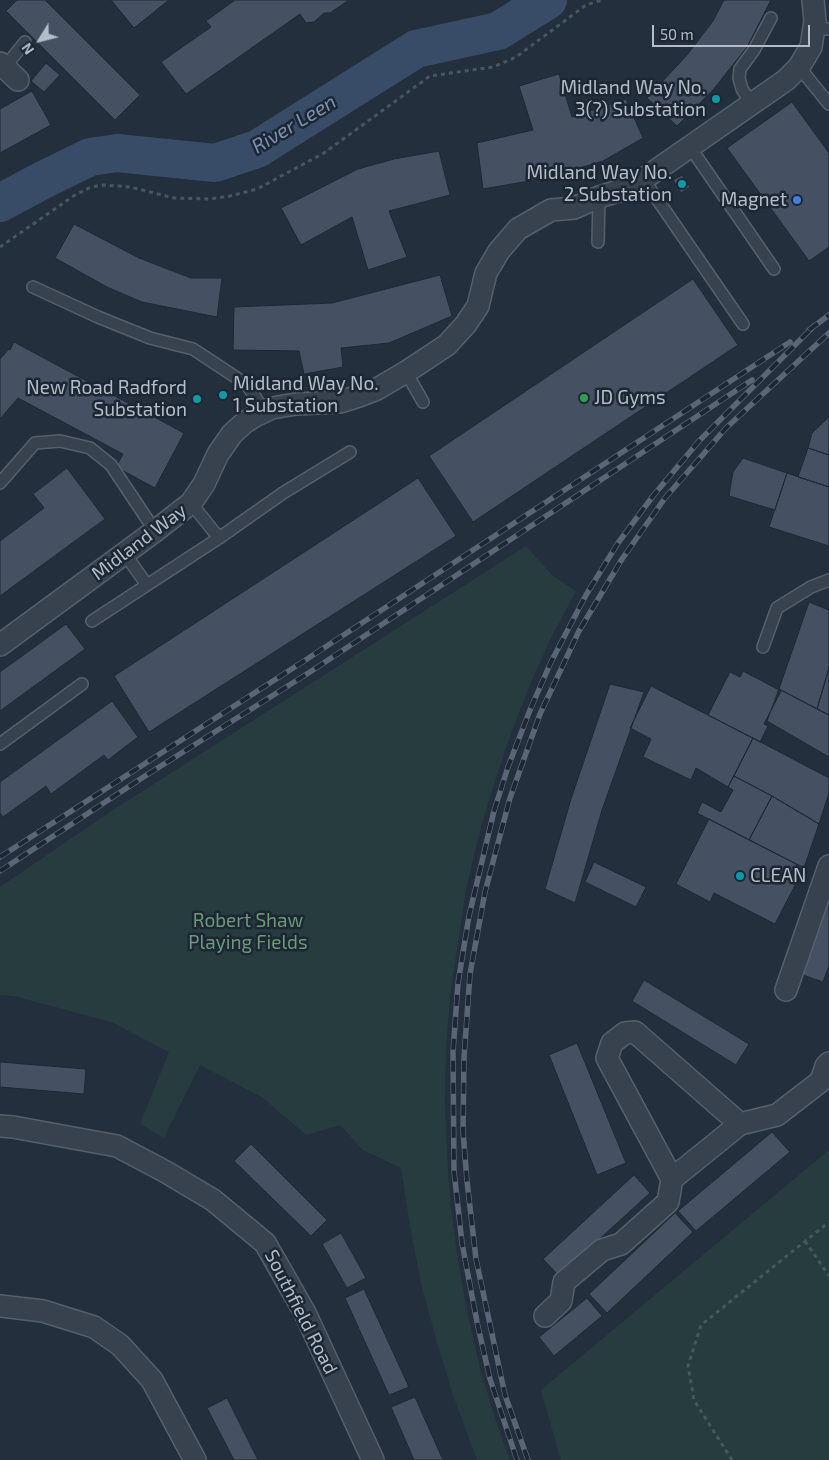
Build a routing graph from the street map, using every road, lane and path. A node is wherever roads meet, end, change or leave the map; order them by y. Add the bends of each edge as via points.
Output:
1 (602, 0) edge
2 (813, 0) edge
3 (771, 18) dead end
4 (822, 29) edge
5 (25, 42) dead end
6 (799, 67) junction
7 (6, 71) edge
8 (752, 104) junction
9 (829, 104) edge
10 (690, 147) junction
11 (644, 180) junction
12 (599, 198) junction
13 (598, 242) dead end
14 (0, 247) edge
15 (774, 269) dead end
16 (33, 287) dead end
17 (743, 324) dead end
18 (406, 372) junction
19 (423, 402) dead end
20 (264, 412) junction
21 (350, 452) dead end
22 (0, 483) edge
23 (191, 503) junction
24 (155, 532) junction
25 (219, 538) junction
26 (125, 554) junction
27 (829, 580) edge
28 (147, 586) junction
29 (92, 620) dead end
30 (0, 646) edge
31 (764, 647) dead end
32 (82, 684) dead end
33 (0, 744) edge
34 (829, 866) edge
35 (786, 990) dead end
36 (829, 1063) edge
37 (740, 1124) junction
38 (0, 1126) edge
39 (672, 1179) junction
40 (829, 1222) edge
41 (805, 1242) junction
42 (829, 1276) edge
43 (0, 1306) edge
44 (544, 1316) dead end
45 (195, 1460) edge
46 (373, 1460) edge
47 (732, 1460) edge

1 - 14 path via 586,6 516,57 493,66 430,76 324,153 257,189 210,199 174,198 104,185 90,187
2 - 4 street, Midland Way via 815,21
3 - 8 lane via 740,69 742,89
4 - 6 street, Midland Way
5 - 7 lane
6 - 8 street, Midland Way
6 - 9 lane
8 - 10 street, Midland Way
10 - 11 street, Midland Way
10 - 15 lane
11 - 12 street, Midland Way
11 - 17 lane
12 - 13 lane
12 - 18 street, Midland Way via 574,208 551,210 518,229 486,273 478,306 466,324 447,345
16 - 20 lane via 150,338 193,349 246,384
18 - 19 lane
18 - 20 street, Midland Way via 377,389 340,402 296,404
20 - 23 street, Midland Way via 232,434
21 - 25 lane
22 - 24 lane via 35,443 60,441 90,448 111,465
23 - 24 street, Midland Way
23 - 25 lane
24 - 26 street, Midland Way
25 - 28 lane
26 - 28 lane
26 - 30 street, Midland Way
27 - 31 lane via 811,587 778,608
28 - 29 lane
32 - 33 lane
34 - 35 street
36 - 37 street via 822,1081 777,1115
37 - 39 street
37 - 39 street via 635,1032 624,1033 612,1043 606,1058
38 - 46 street, Southfield Road via 117,1146 213,1200 265,1243 305,1313
39 - 44 street via 668,1202 621,1244 602,1250 564,1282 561,1301
40 - 41 path
41 - 42 path
41 - 47 path via 701,1326 688,1366 694,1400
43 - 45 street via 43,1311 94,1327 120,1345 152,1380

